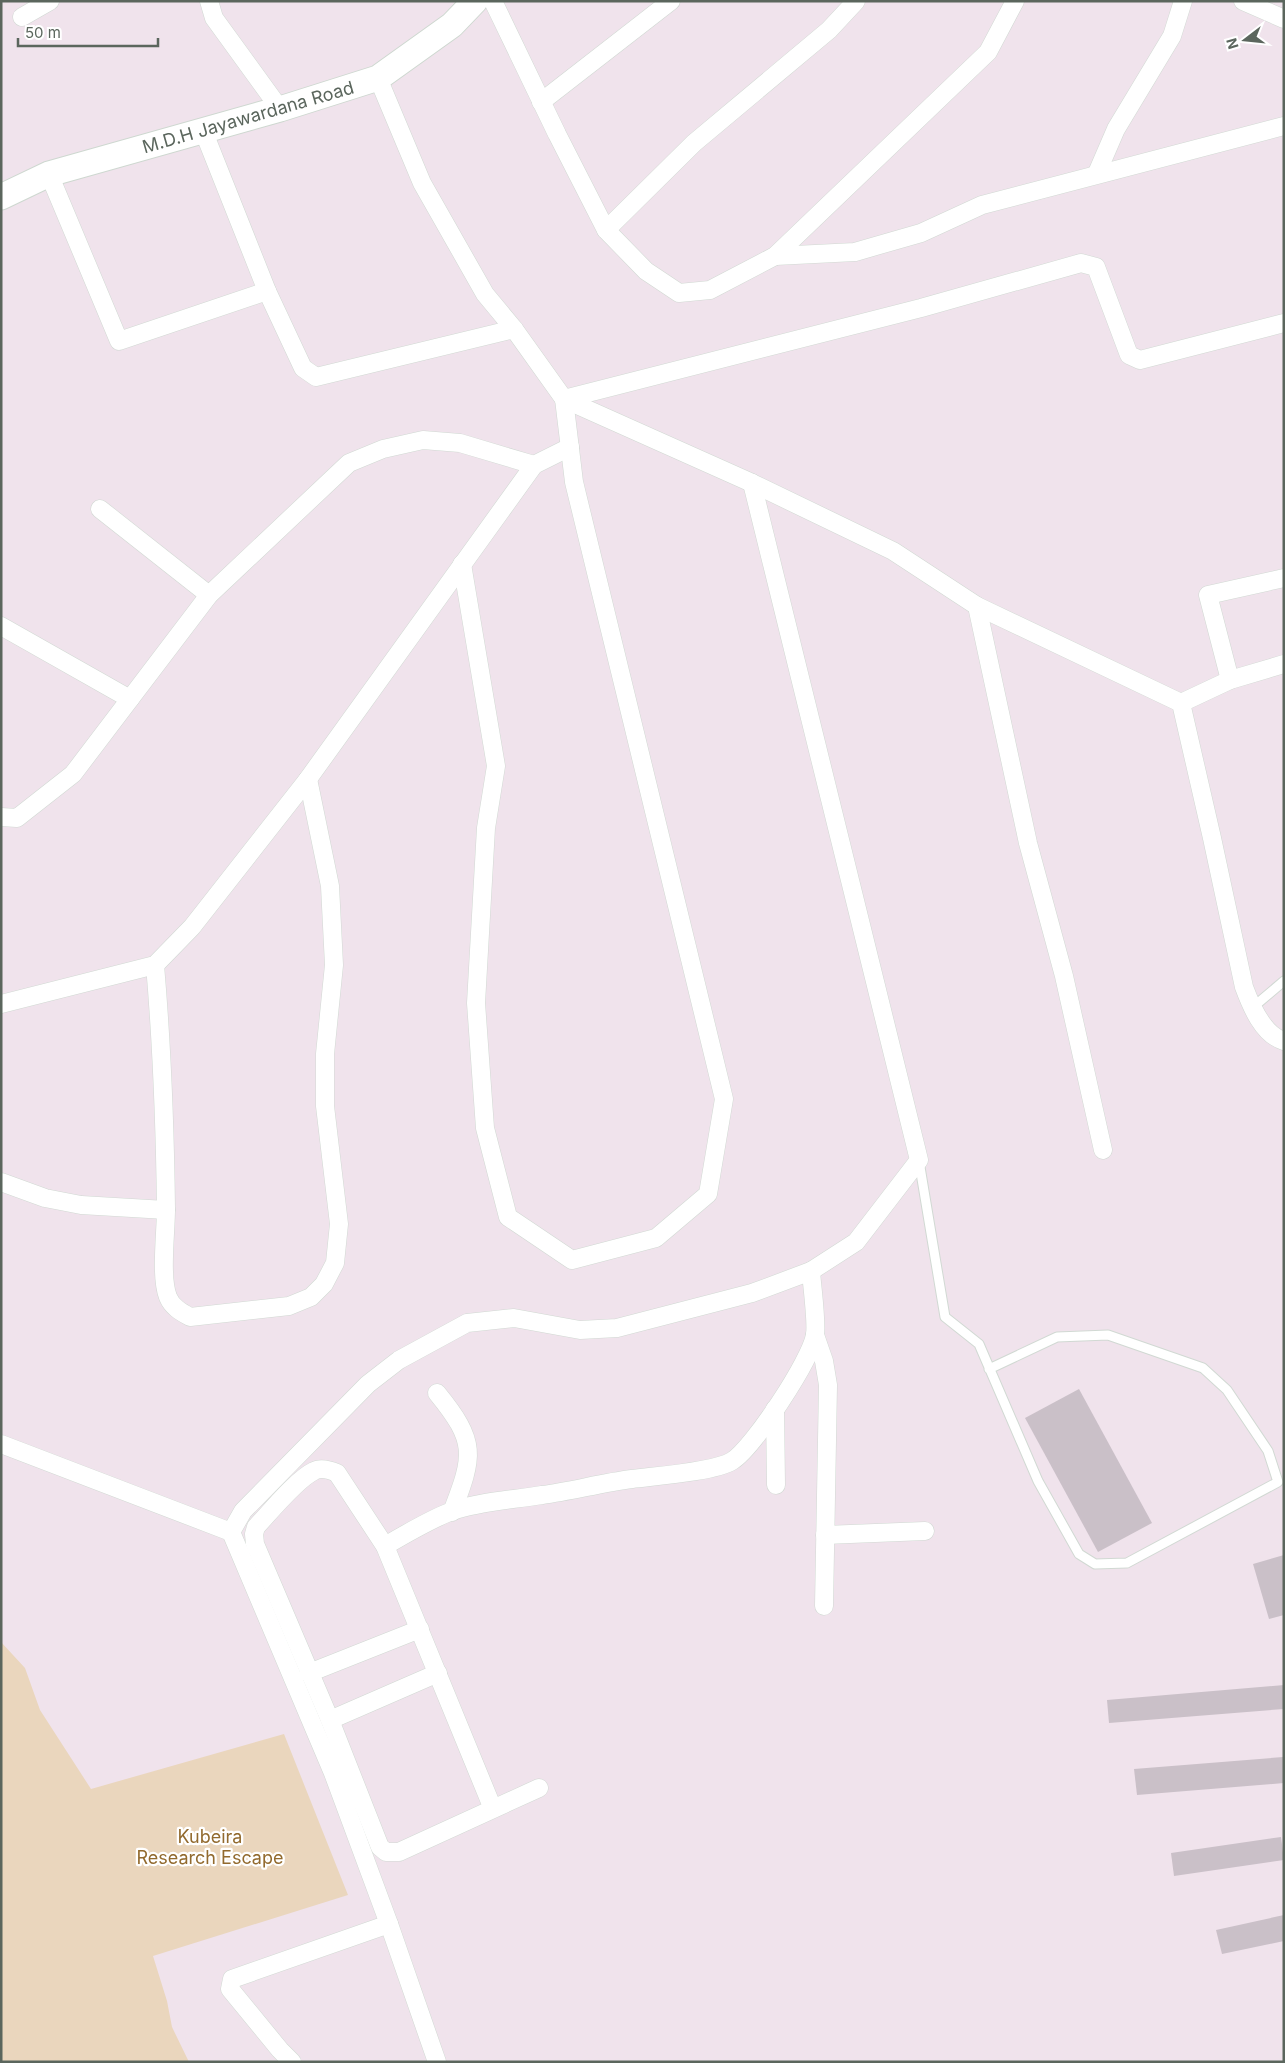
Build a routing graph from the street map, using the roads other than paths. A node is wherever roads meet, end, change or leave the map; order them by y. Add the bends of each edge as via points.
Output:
1 (50, 1) edge
2 (209, 1) edge
3 (476, 1) edge
4 (493, 1) edge
5 (671, 1) edge
6 (856, 1) edge
7 (1015, 1) edge
8 (1184, 1) edge
9 (1242, 1) edge
10 (22, 17) dead end
11 (1284, 19) edge
12 (378, 78) junction
13 (541, 102) junction
14 (280, 109) junction
15 (1284, 126) edge
16 (203, 130) junction
17 (1097, 173) junction
18 (50, 174) junction
19 (1, 198) edge
20 (606, 230) junction
21 (775, 256) junction
22 (267, 291) junction
23 (1284, 323) edge
24 (514, 329) junction
25 (564, 399) junction
26 (570, 447) junction
27 (534, 465) junction
28 (752, 483) junction
29 (100, 509) dead end
30 (462, 564) junction
31 (1284, 578) edge
32 (209, 595) junction
33 (977, 606) junction
34 (1, 626) edge
35 (1284, 664) edge
36 (1230, 680) junction
37 (130, 699) junction
38 (1181, 703) junction
39 (308, 779) junction
40 (1, 816) edge
41 (155, 965) junction
42 (1284, 981) edge
43 (1, 1004) edge
44 (1252, 1008) junction
45 (1284, 1041) edge
46 (1103, 1150) dead end
47 (919, 1160) junction
48 (1, 1182) edge
49 (166, 1210) junction
50 (811, 1271) junction
51 (815, 1335) junction
52 (989, 1369) junction
53 (437, 1393) dead end
54 (774, 1409) junction
55 (1, 1444) edge
56 (776, 1485) dead end
57 (452, 1512) junction
58 (925, 1531) dead end
59 (231, 1532) junction
60 (825, 1535) junction
61 (385, 1546) junction
62 (824, 1606) dead end
63 (420, 1630) junction
64 (309, 1673) junction
65 (438, 1673) junction
66 (330, 1720) junction
67 (539, 1788) dead end
68 (493, 1809) junction
69 (389, 1924) junction
70 (292, 2062) edge
71 (437, 2062) edge

1 - 10 street
2 - 14 street via 214,18
3 - 12 street, M.D.H Jayawardana Road via 452,25
4 - 13 street
5 - 13 street
6 - 20 street via 829,30 694,143
7 - 21 street via 988,52
8 - 17 street via 1172,36 1116,129
9 - 11 street
12 - 14 street, M.D.H Jayawardana Road
12 - 24 street via 422,183 485,294
13 - 20 street
14 - 16 street, M.D.H Jayawardana Road
15 - 17 street
16 - 18 street, M.D.H Jayawardana Road
16 - 22 street
17 - 21 street via 982,205 921,233 855,252
18 - 19 street, M.D.H Jayawardana Road
18 - 22 street via 119,341
20 - 21 street via 646,271 679,293 710,290
22 - 24 street via 303,368 316,377
23 - 25 street via 1140,360 1129,355 1096,267 1081,263 922,308
24 - 25 street
25 - 26 street
25 - 28 street
26 - 27 street
26 - 30 street via 576,492 724,1099 708,1194 656,1238 572,1260 508,1217 485,1128 476,1002 486,828 496,766
27 - 30 street
27 - 32 street via 460,443 423,440 383,449 349,463
28 - 33 street via 893,551
28 - 47 street
29 - 32 street
30 - 39 street
31 - 36 street via 1208,595
32 - 37 street
33 - 38 street
33 - 46 street via 1028,843 1064,976
34 - 37 street
35 - 36 street
36 - 38 street
37 - 40 street via 73,774 17,818
38 - 44 street via 1244,987
39 - 41 street via 192,927
39 - 49 street via 330,886 334,964 325,1054 325,1106 339,1224 335,1263 324,1284 311,1297 289,1306 190,1317 176,1309 168,1298 165,1285
41 - 43 street
41 - 49 street via 161,1030
42 - 44 lane
44 - 45 street via 1274,1039
47 - 50 street via 856,1242
47 - 52 lane via 945,1317 979,1344
48 - 49 street via 46,1198 81,1205
50 - 51 street
50 - 59 street via 752,1293 617,1328 580,1330 514,1318 467,1323 399,1360 368,1384 243,1510
51 - 54 street via 808,1355
51 - 60 street via 828,1385
52 - 52 lane via 1038,1481 1079,1554 1095,1564 1127,1563 1278,1482 1268,1451 1227,1390 1203,1368 1108,1335 1057,1337
53 - 57 street via 457,1417 469,1454 467,1473
54 - 56 street
54 - 57 street via 745,1450 732,1461 712,1468 482,1503
55 - 59 street
57 - 61 street
58 - 60 street
59 - 69 street via 333,1773
60 - 62 street
61 - 63 street
61 - 64 street via 337,1473 328,1469 316,1470 305,1476 256,1527 254,1534 258,1552
63 - 64 street
63 - 65 street
64 - 66 street
65 - 66 street
65 - 68 street
66 - 68 street via 380,1846 386,1852 399,1852
67 - 68 street
69 - 70 street via 232,1979 230,1990
69 - 71 street

